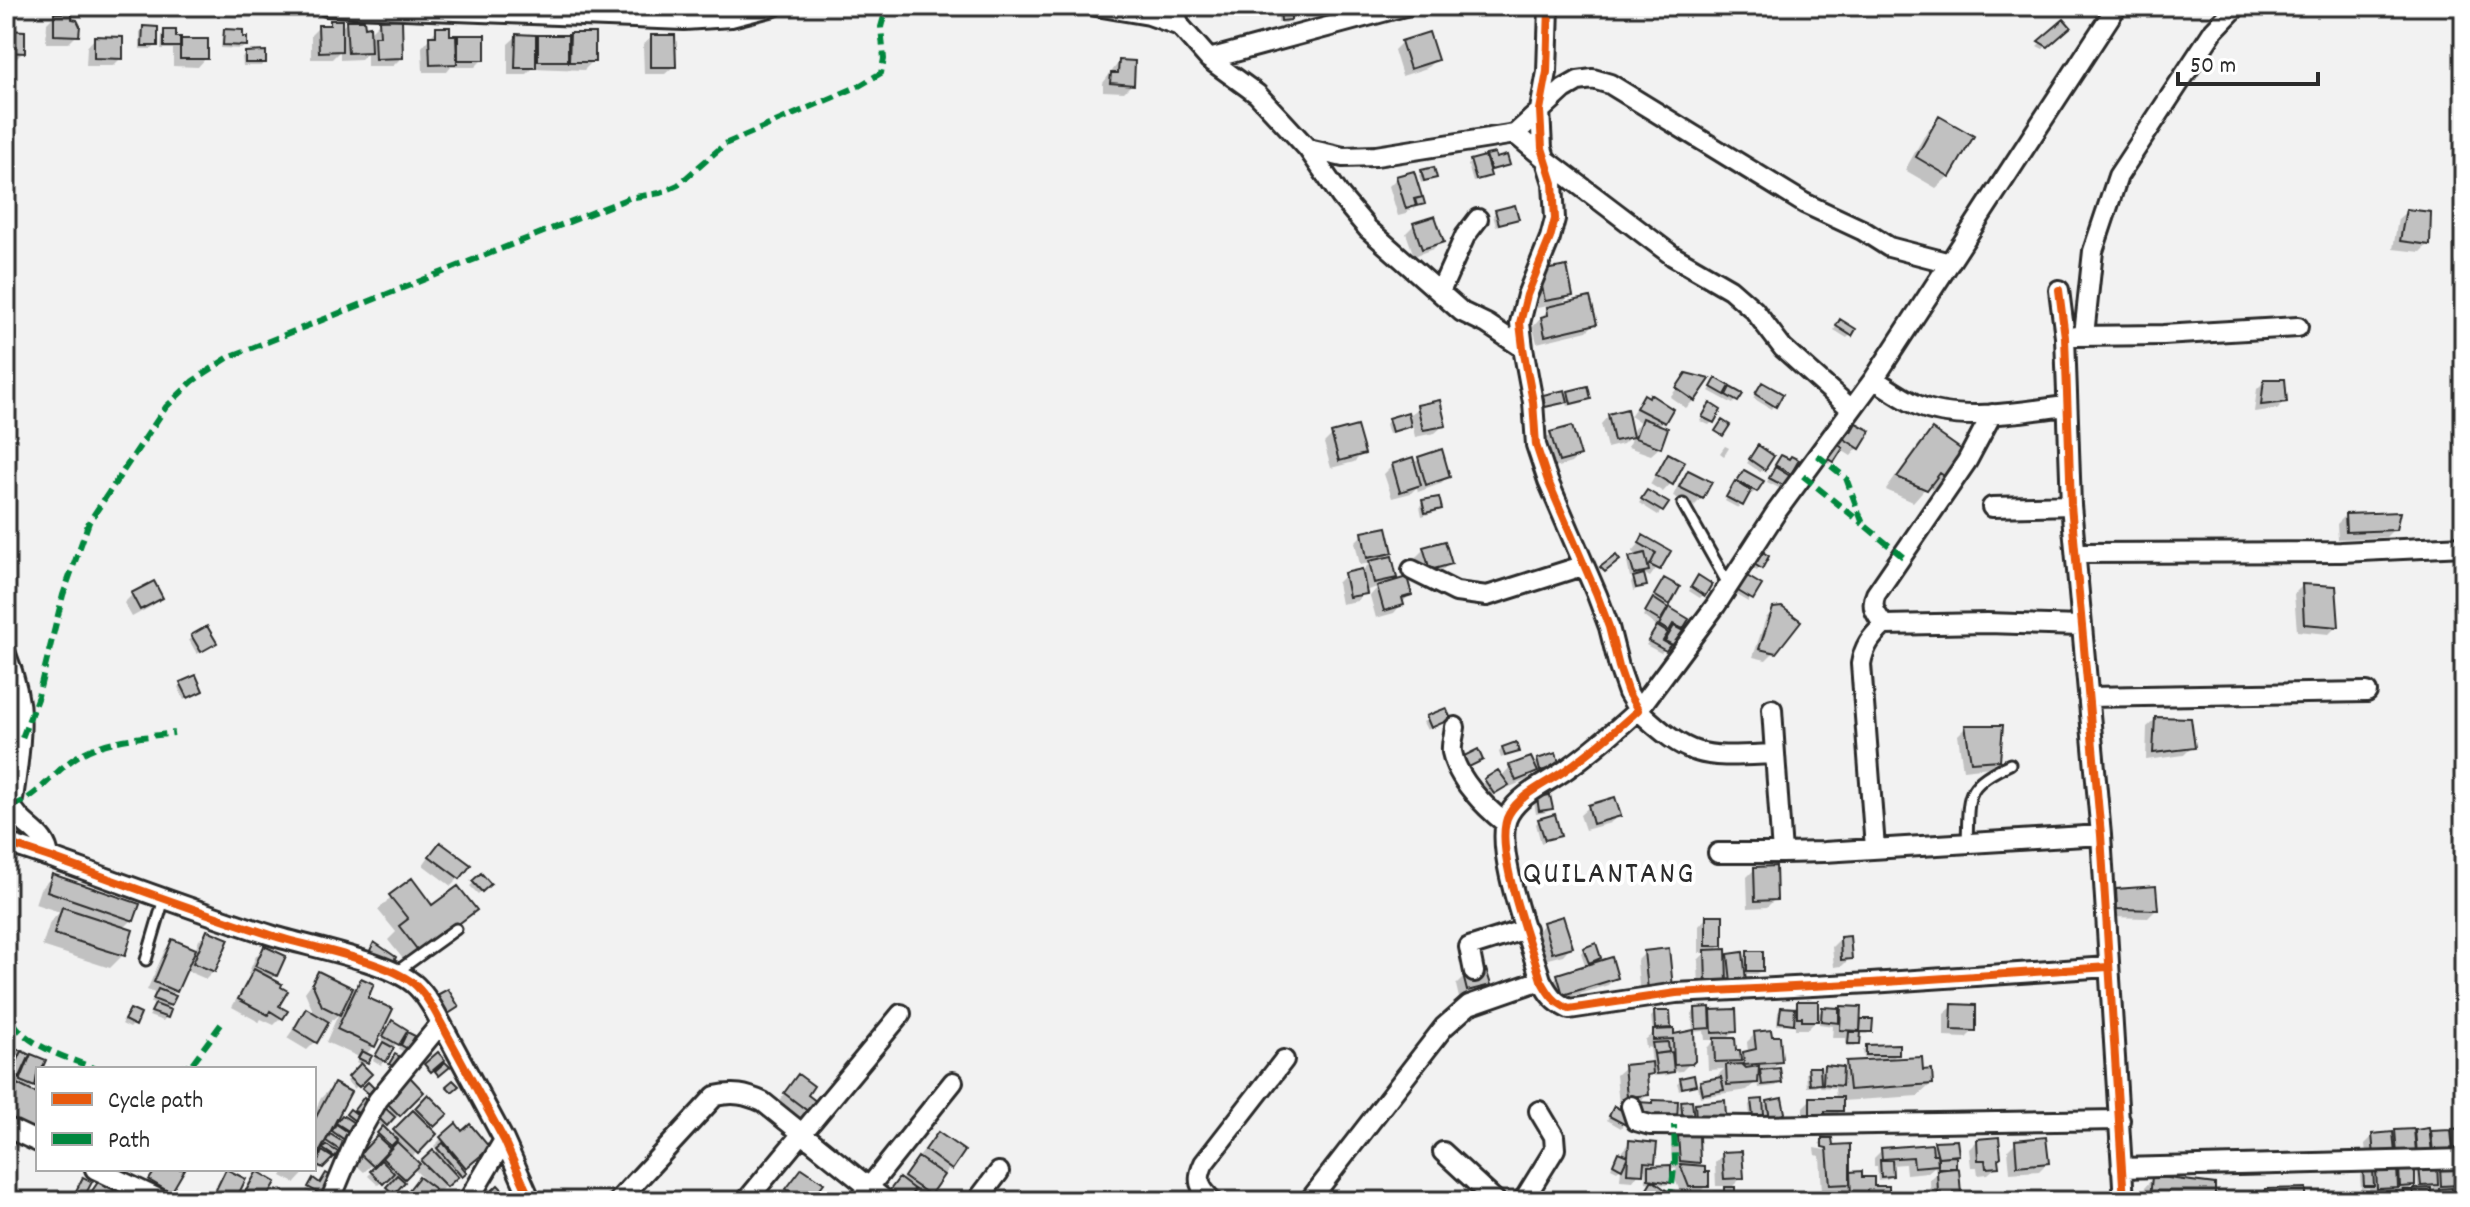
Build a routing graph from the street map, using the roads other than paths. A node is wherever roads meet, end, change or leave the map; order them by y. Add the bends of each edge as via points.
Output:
1 (327, 6) edge
2 (771, 6) edge
3 (1096, 6) edge
4 (1173, 6) edge
5 (1405, 6) edge
6 (1549, 6) edge
7 (2117, 6) edge
8 (2237, 6) edge
9 (606, 11) edge
10 (688, 13) edge
11 (1180, 26) junction
12 (1209, 59) junction
13 (1540, 110) junction
14 (1515, 134) junction
15 (1308, 149) junction
16 (1549, 162) junction
17 (1478, 219) dead end
18 (1950, 263) junction
19 (2059, 290) dead end
20 (1440, 292) junction
21 (2298, 327) dead end
22 (2084, 335) junction
23 (2065, 337) junction
24 (1523, 348) junction
25 (1874, 379) junction
26 (2067, 406) junction
27 (1850, 408) junction
28 (1992, 414) junction
29 (1683, 504) dead end
30 (2071, 505) junction
31 (1992, 507) dead end
32 (2464, 546) edge
33 (2077, 553) junction
34 (1582, 566) junction
35 (1412, 570) dead end
36 (1728, 584) junction
37 (1884, 625) junction
38 (2081, 626) junction
39 (6, 654) edge
40 (2367, 692) dead end
41 (2088, 697) junction
42 (1772, 709) dead end
43 (1638, 710) junction
44 (1455, 727) dead end
45 (1775, 754) junction
46 (2010, 764) dead end
47 (1505, 823) junction
48 (2101, 835) junction
49 (1967, 843) junction
50 (6, 846) edge
51 (1875, 848) junction
52 (1718, 853) dead end
53 (1782, 853) junction
54 (49, 857) junction
55 (164, 899) junction
56 (456, 929) dead end
57 (1526, 929) junction
58 (146, 960) dead end
59 (2108, 967) junction
60 (1474, 972) dead end
61 (395, 973) junction
62 (1541, 980) junction
63 (901, 1014) dead end
64 (441, 1023) junction
65 (1284, 1060) dead end
66 (953, 1082) dead end
67 (1631, 1106) dead end
68 (1539, 1111) dead end
69 (2120, 1120) junction
70 (6, 1127) edge
71 (801, 1135) junction
72 (504, 1140) junction
73 (36, 1141) edge
74 (1443, 1152) dead end
75 (2464, 1159) edge
76 (2121, 1168) junction
77 (99, 1171) edge
78 (999, 1172) dead end
79 (863, 1194) edge
80 (163, 1201) edge
81 (330, 1201) edge
82 (468, 1201) edge
83 (531, 1201) edge
84 (618, 1201) edge
85 (746, 1201) edge
86 (886, 1201) edge
87 (977, 1201) edge
88 (1213, 1201) edge
89 (1309, 1201) edge
90 (1496, 1201) edge
91 (1523, 1201) edge
92 (2124, 1201) edge

1 - 9 street
2 - 10 street via 731,17
3 - 11 street
4 - 11 street
5 - 12 street
6 - 13 street
7 - 18 street
8 - 22 street via 2214,30 2118,176 2093,251
9 - 10 street
11 - 12 street
12 - 15 street via 1257,94
13 - 14 street
13 - 16 street via 1542,148
13 - 18 street via 1578,81 1610,84 1804,203 1889,247
14 - 15 street via 1376,156 1343,157
14 - 16 street
15 - 20 street via 1368,229
16 - 24 street via 1555,219 1520,323
16 - 27 street via 1673,256 1730,289 1783,348
17 - 20 street
18 - 25 street
19 - 23 street
20 - 24 street via 1462,312
21 - 22 street
22 - 23 street
23 - 26 street
24 - 34 street via 1536,445
25 - 27 street
25 - 28 street via 1919,406 1945,413
26 - 28 street
26 - 30 street
27 - 36 street
28 - 37 street via 1967,461 1876,594 1873,610
29 - 36 lane
30 - 31 street
30 - 33 street
32 - 33 street
33 - 38 street
34 - 35 street via 1487,596 1456,592
34 - 43 street
36 - 43 street
37 - 38 street
37 - 51 street via 1864,650 1861,664
38 - 41 street
39 - 54 street via 22,707 12,806 46,842
40 - 41 street
41 - 48 street
42 - 45 street
43 - 45 street via 1685,749 1714,756
43 - 47 street via 1520,801
44 - 47 street via 1452,751 1462,779
45 - 53 street
46 - 49 lane via 1972,789
47 - 57 street via 1504,855
48 - 49 street
48 - 59 street
49 - 51 street
50 - 54 street
51 - 53 street
52 - 53 street
54 - 55 street
55 - 58 lane
55 - 61 street
56 - 61 lane
57 - 60 street via 1469,947
57 - 62 street
59 - 62 street via 1676,993 1569,1009 1555,1002
59 - 69 street
61 - 64 street via 413,984
62 - 89 street via 1469,1005 1444,1027
63 - 71 street
64 - 72 street
64 - 81 street via 378,1100
65 - 88 street via 1204,1163 1198,1183
66 - 79 street
67 - 69 street via 1641,1123 1705,1127
68 - 91 street via 1554,1136 1555,1149
69 - 76 street
70 - 73 street
71 - 79 street
71 - 84 street via 763,1102 742,1093 715,1096
71 - 85 street
72 - 82 street
72 - 83 street
74 - 90 street
75 - 76 street
76 - 92 street
77 - 80 street
78 - 87 street
79 - 86 street

